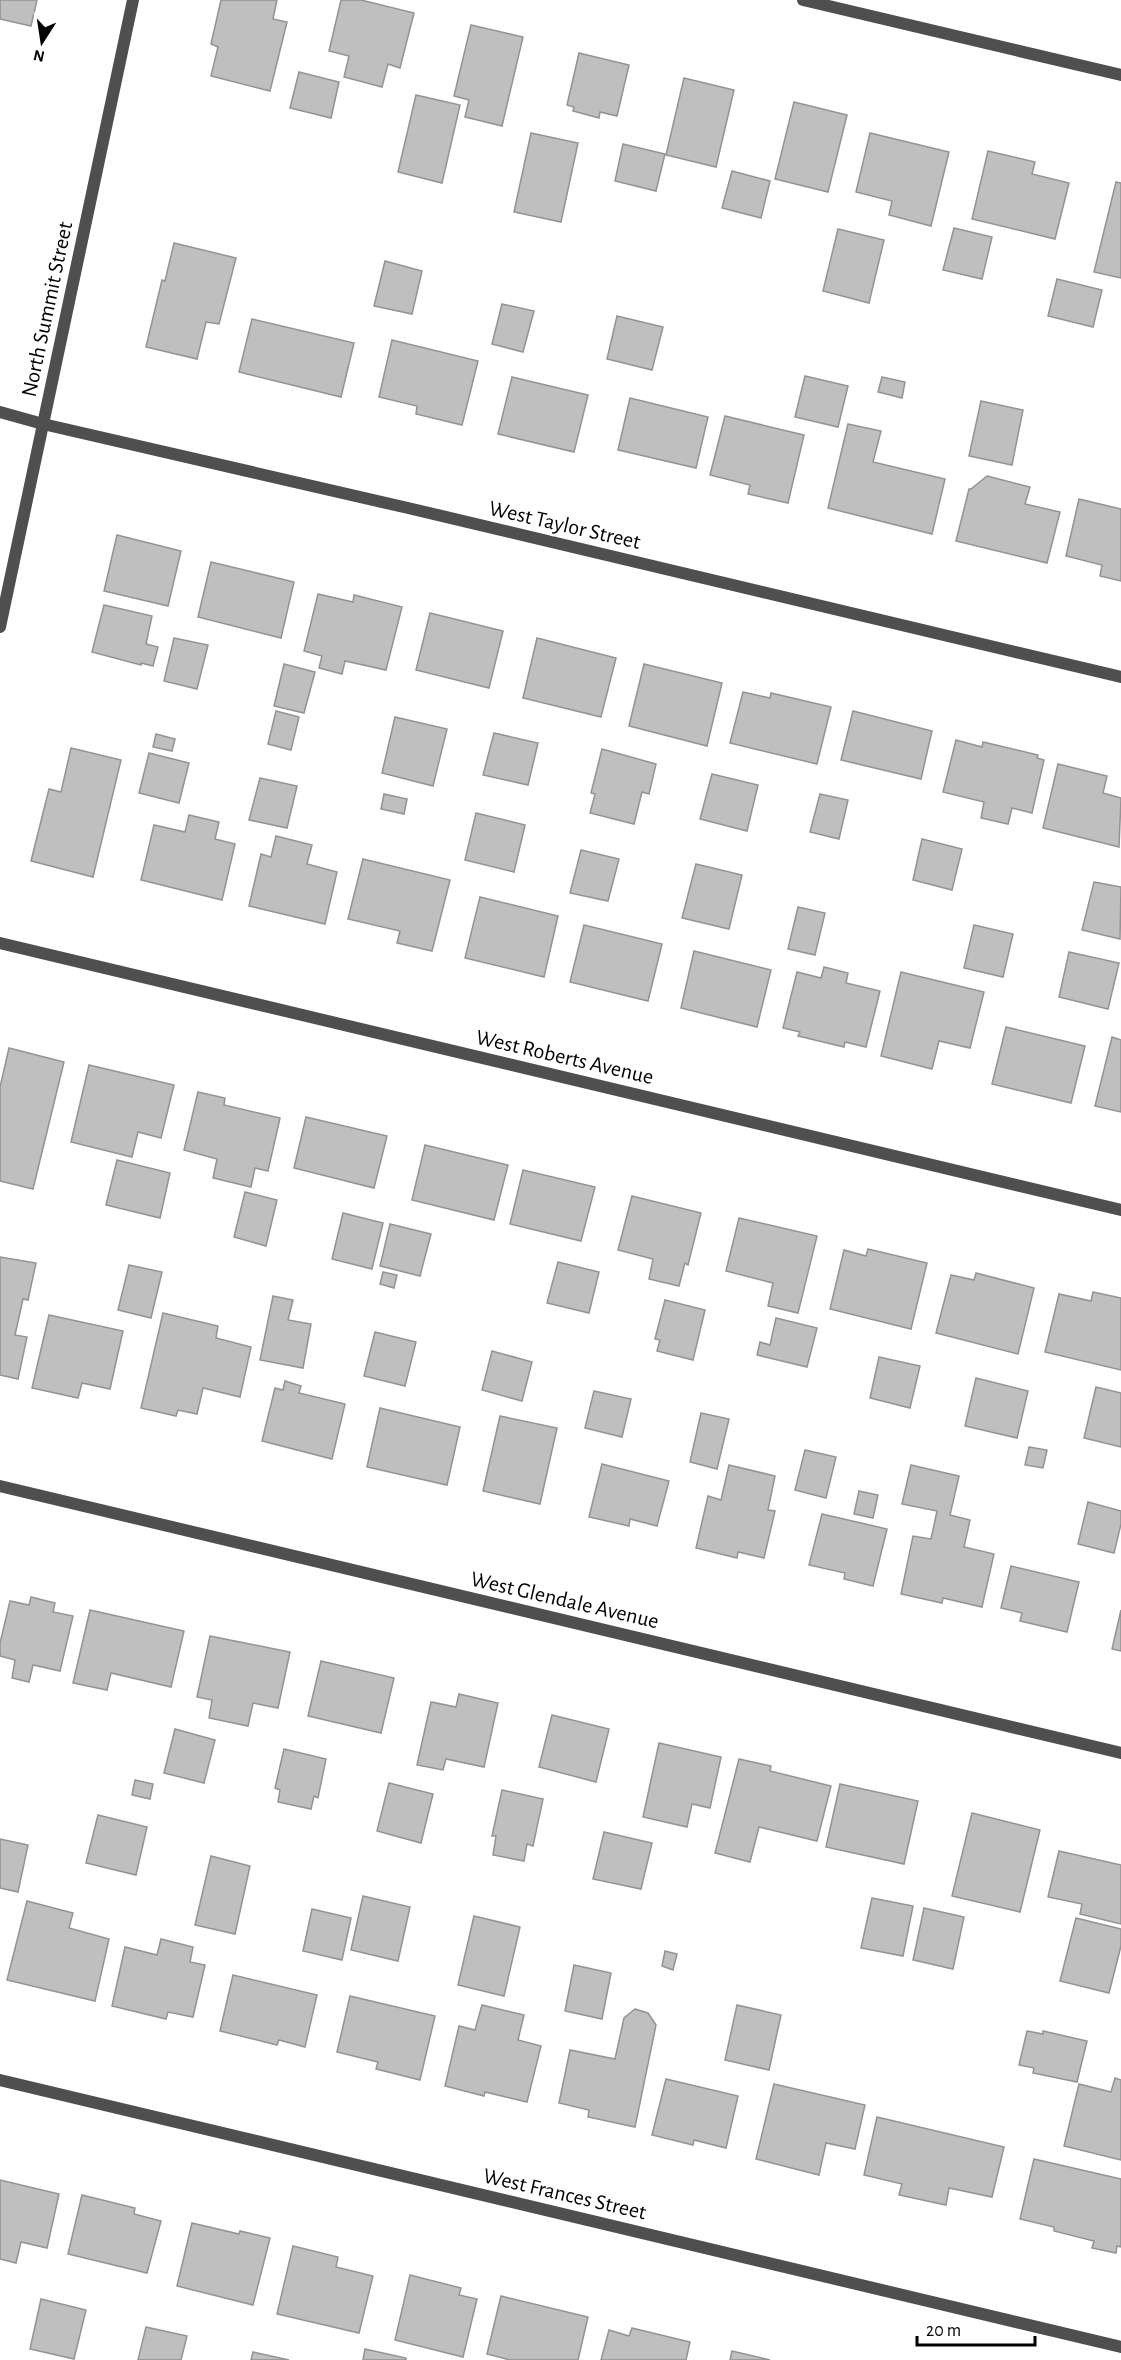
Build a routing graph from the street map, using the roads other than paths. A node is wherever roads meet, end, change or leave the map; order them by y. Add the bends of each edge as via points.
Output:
1 (133, 0) edge
2 (802, 0) edge
3 (1121, 75) edge
4 (0, 412) edge
5 (42, 424) junction
6 (0, 627) edge
7 (1121, 677) edge
8 (0, 943) edge
9 (1121, 1210) edge
10 (0, 1486) edge
11 (1121, 1753) edge
12 (0, 2080) edge
13 (1121, 2347) edge

1 - 5 street, North Summit Street
2 - 3 street
4 - 5 street, West Taylor Street
5 - 6 street, North Summit Street
5 - 7 street, West Taylor Street
8 - 9 street, West Roberts Avenue
10 - 11 street, West Glendale Avenue
12 - 13 street, West Frances Street

